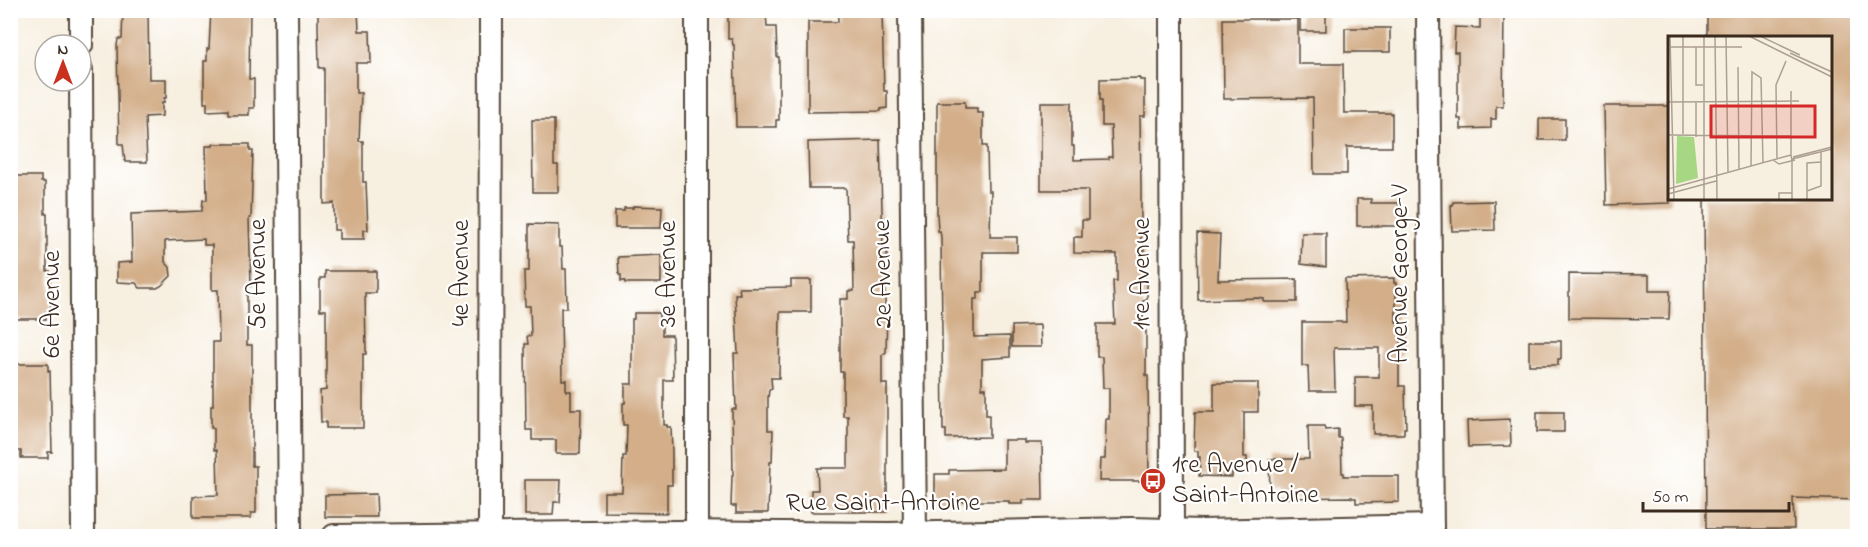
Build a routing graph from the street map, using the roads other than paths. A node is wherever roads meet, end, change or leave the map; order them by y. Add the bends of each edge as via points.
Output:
1 (81, 10) edge
2 (286, 10) edge
3 (491, 10) edge
4 (697, 10) edge
5 (910, 10) edge
6 (1171, 10) edge
7 (1428, 10) edge
8 (81, 33) edge
9 (81, 93) edge
10 (1432, 532) edge
11 (1172, 533) edge
12 (697, 534) edge
13 (490, 535) edge
14 (915, 535) edge
15 (83, 537) edge
16 (290, 537) edge
17 (334, 537) edge

1 - 8 street
2 - 16 street, 5e Avenue
3 - 13 street, 4e Avenue
4 - 12 street, 3e Avenue
5 - 14 street, 2e Avenue
6 - 11 street, 1re Avenue
7 - 10 street, Avenue George-V
9 - 15 street, 6e Avenue
10 - 11 street, Rue Saint-Antoine
11 - 14 street, Rue Saint-Antoine via 1132,529
12 - 13 street, Rue Saint-Antoine
12 - 14 street, Rue Saint-Antoine
13 - 17 street, Rue Saint-Antoine

